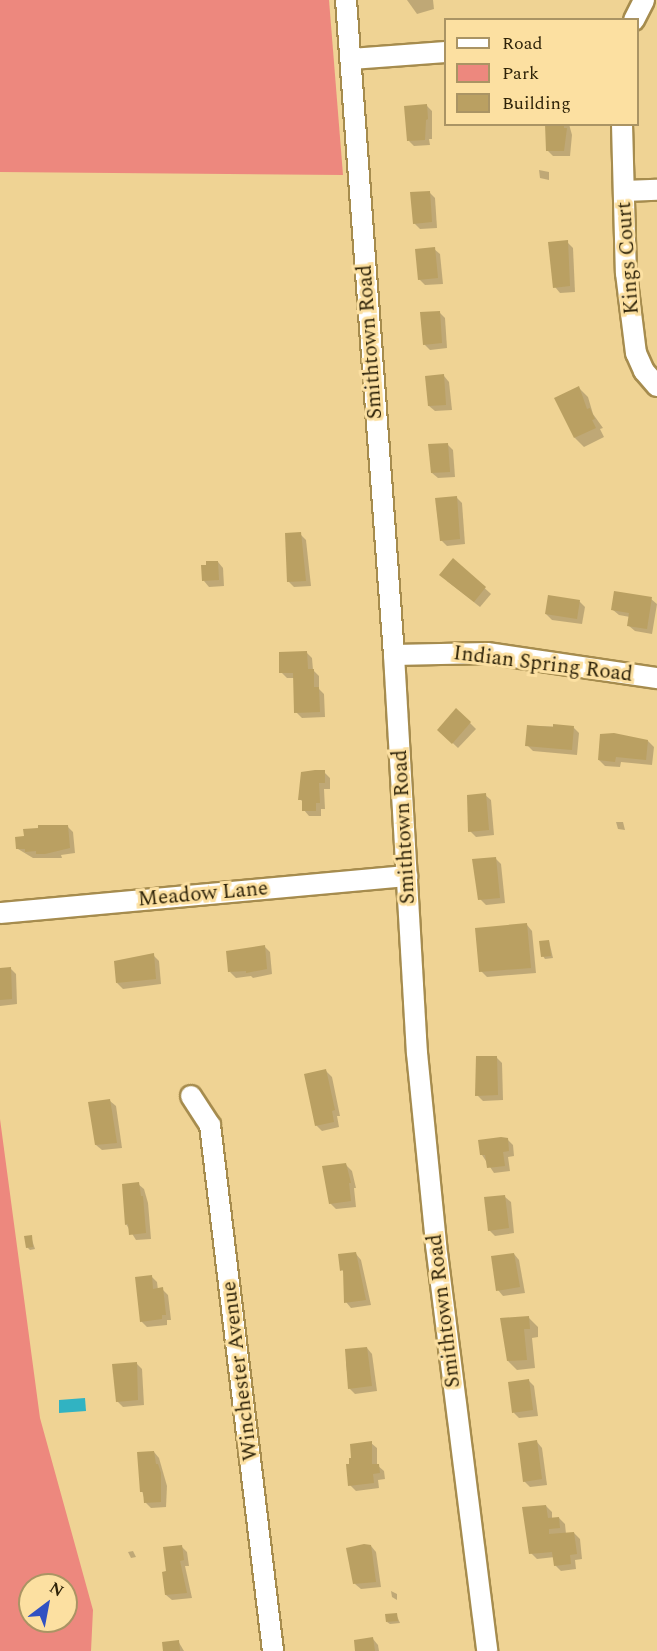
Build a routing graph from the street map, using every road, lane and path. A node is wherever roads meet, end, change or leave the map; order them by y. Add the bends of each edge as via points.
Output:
1 (346, 0) edge
2 (644, 0) edge
3 (635, 18) edge
4 (444, 52) edge
5 (351, 59) junction
6 (622, 126) edge
7 (657, 190) edge
8 (624, 191) junction
9 (657, 386) edge
10 (394, 655) junction
11 (657, 678) edge
12 (407, 876) junction
13 (0, 913) edge
14 (191, 1096) dead end
15 (273, 1651) edge
16 (487, 1651) edge

1 - 5 street, Smithtown Road
2 - 3 street
4 - 5 street
5 - 10 street, Smithtown Road
6 - 8 street, Kings Court
7 - 8 street
8 - 9 street, Kings Court via 626,273 636,353
10 - 11 street, Indian Spring Road via 487,653
10 - 12 street, Smithtown Road
12 - 13 street, Meadow Lane
12 - 16 street, Smithtown Road via 417,1053 436,1245
14 - 15 street, Winchester Avenue via 210,1125

